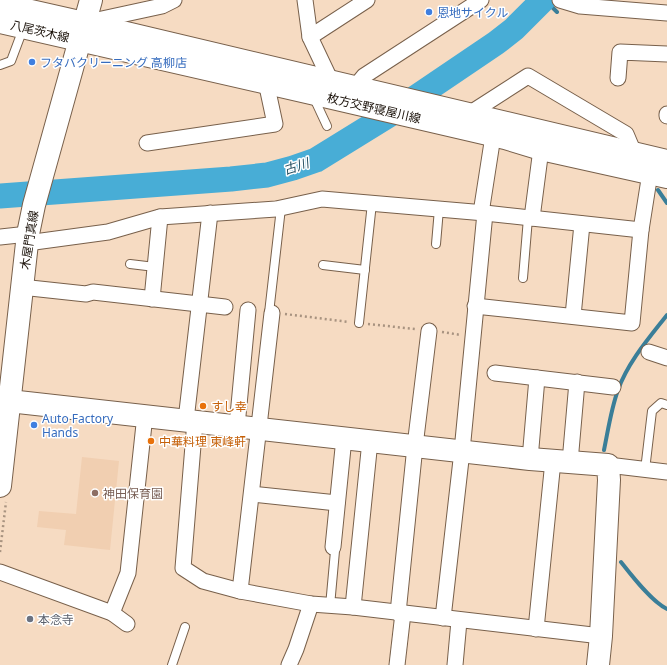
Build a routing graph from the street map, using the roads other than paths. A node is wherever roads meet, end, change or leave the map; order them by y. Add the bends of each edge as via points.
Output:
1 (91, 0) edge
2 (174, 0) edge
3 (305, 0) edge
4 (367, 0) edge
5 (560, 0) edge
6 (478, 1) edge
7 (1, 8) edge
8 (667, 13) edge
9 (24, 27) junction
10 (82, 31) junction
11 (310, 37) junction
12 (667, 54) edge
13 (0, 65) edge
14 (618, 78) dead end
15 (266, 82) junction
16 (319, 87) junction
17 (355, 87) junction
18 (469, 114) junction
19 (327, 126) dead end
20 (493, 136) junction
21 (147, 143) dead end
22 (541, 149) junction
23 (634, 153) junction
24 (661, 170) edge
25 (372, 203) junction
26 (281, 208) junction
27 (440, 209) junction
28 (210, 213) junction
29 (483, 213) junction
30 (160, 217) junction
31 (530, 218) junction
32 (582, 224) junction
33 (641, 230) junction
34 (0, 237) edge
35 (27, 238) junction
36 (436, 244) dead end
37 (130, 264) dead end
38 (324, 265) dead end
39 (155, 267) junction
40 (365, 270) junction
41 (523, 278) dead end
42 (21, 287) junction
43 (152, 299) junction
44 (200, 304) junction
45 (476, 306) junction
46 (225, 308) dead end
47 (248, 310) dead end
48 (271, 313) joint
49 (573, 316) junction
50 (359, 323) dead end
51 (429, 331) dead end
52 (649, 352) dead end
53 (667, 358) edge
54 (494, 373) dead end
55 (537, 378) junction
56 (577, 382) junction
57 (613, 387) dead end
58 (8, 401) junction
59 (667, 404) edge
60 (145, 415) junction
61 (191, 421) junction
62 (237, 426) junction
63 (259, 428) junction
64 (344, 438) junction
65 (370, 441) junction
66 (415, 446) junction
67 (462, 451) junction
68 (530, 459) junction
69 (561, 462) junction
70 (608, 465) junction
71 (645, 470) junction
72 (667, 472) edge
73 (0, 486) edge
74 (252, 494) junction
75 (337, 503) junction
76 (332, 547) joint
77 (0, 572) edge
78 (240, 591) junction
79 (311, 604) junction
80 (330, 606) junction
81 (353, 607) junction
82 (112, 613) junction
83 (400, 613) junction
84 (443, 618) junction
85 (459, 620) junction
86 (127, 624) dead end
87 (185, 626) dead end
88 (536, 629) junction
89 (601, 636) junction
90 (172, 665) edge
91 (289, 665) edge
92 (397, 665) edge
93 (455, 665) edge
94 (598, 665) edge

1 - 10 main road, 木屋門真線
2 - 10 street
3 - 11 street
4 - 11 street
5 - 8 street via 580,6
6 - 17 street via 364,76
7 - 9 main road, 八尾茨木線
7 - 10 main road, 八尾茨木線
9 - 10 main road, 八尾茨木線
9 - 13 lane via 11,61
10 - 15 main road, 枚方交野寝屋川線
10 - 16 main road, 枚方交野寝屋川線
10 - 35 main road, 木屋門真線
11 - 16 street via 328,75
12 - 14 street via 620,52
15 - 16 main road, 枚方交野寝屋川線
15 - 21 street via 276,124
16 - 17 main road, 枚方交野寝屋川線
16 - 19 lane
16 - 20 main road, 枚方交野寝屋川線 via 370,107
17 - 18 main road, 枚方交野寝屋川線
18 - 23 main road, 枚方交野寝屋川線
18 - 23 street via 528,76 626,134
20 - 22 main road, 枚方交野寝屋川線
20 - 29 street
22 - 24 main road, 枚方交野寝屋川線
22 - 31 street
23 - 24 main road, 枚方交野寝屋川線
24 - 33 street
25 - 26 street via 322,199
25 - 27 street
25 - 40 lane
26 - 28 street
26 - 48 lane
27 - 29 street
27 - 36 lane
28 - 30 street
28 - 44 street
29 - 31 street
29 - 45 street
30 - 35 street via 108,232
30 - 39 street
31 - 32 street
31 - 41 lane
32 - 33 street
32 - 49 street
33 - 49 street via 632,323
34 - 35 street
35 - 42 main road, 木屋門真線
37 - 39 lane
38 - 40 lane
39 - 43 street
40 - 50 lane
42 - 43 street
42 - 58 main road, 木屋門真線
43 - 44 street
44 - 46 street
44 - 61 street
45 - 49 street
45 - 67 street
47 - 62 street
48 - 63 street
51 - 66 street
52 - 53 street
54 - 55 street
55 - 56 street
55 - 68 street
56 - 57 street
56 - 69 street
58 - 60 main road
58 - 73 main road, 木屋門真線
59 - 71 lane via 661,403 652,412
60 - 61 main road
60 - 82 street via 128,573
61 - 62 main road
61 - 78 street via 184,568 203,581
62 - 63 main road
63 - 64 main road
63 - 74 street
64 - 65 main road
64 - 75 street
65 - 66 main road
65 - 81 street
66 - 67 main road
66 - 83 street
67 - 68 main road
67 - 84 street
68 - 69 main road
69 - 70 main road
69 - 88 street
70 - 71 street
70 - 89 main road
71 - 72 street
74 - 75 street
74 - 78 street
75 - 76 street
76 - 80 lane via 335,551
77 - 82 street
78 - 79 street
79 - 80 street
79 - 91 street
80 - 81 street
81 - 83 street
82 - 86 street
83 - 84 street
83 - 92 street
84 - 85 street
85 - 88 street
85 - 93 street
87 - 90 lane
88 - 89 street
89 - 94 main road

